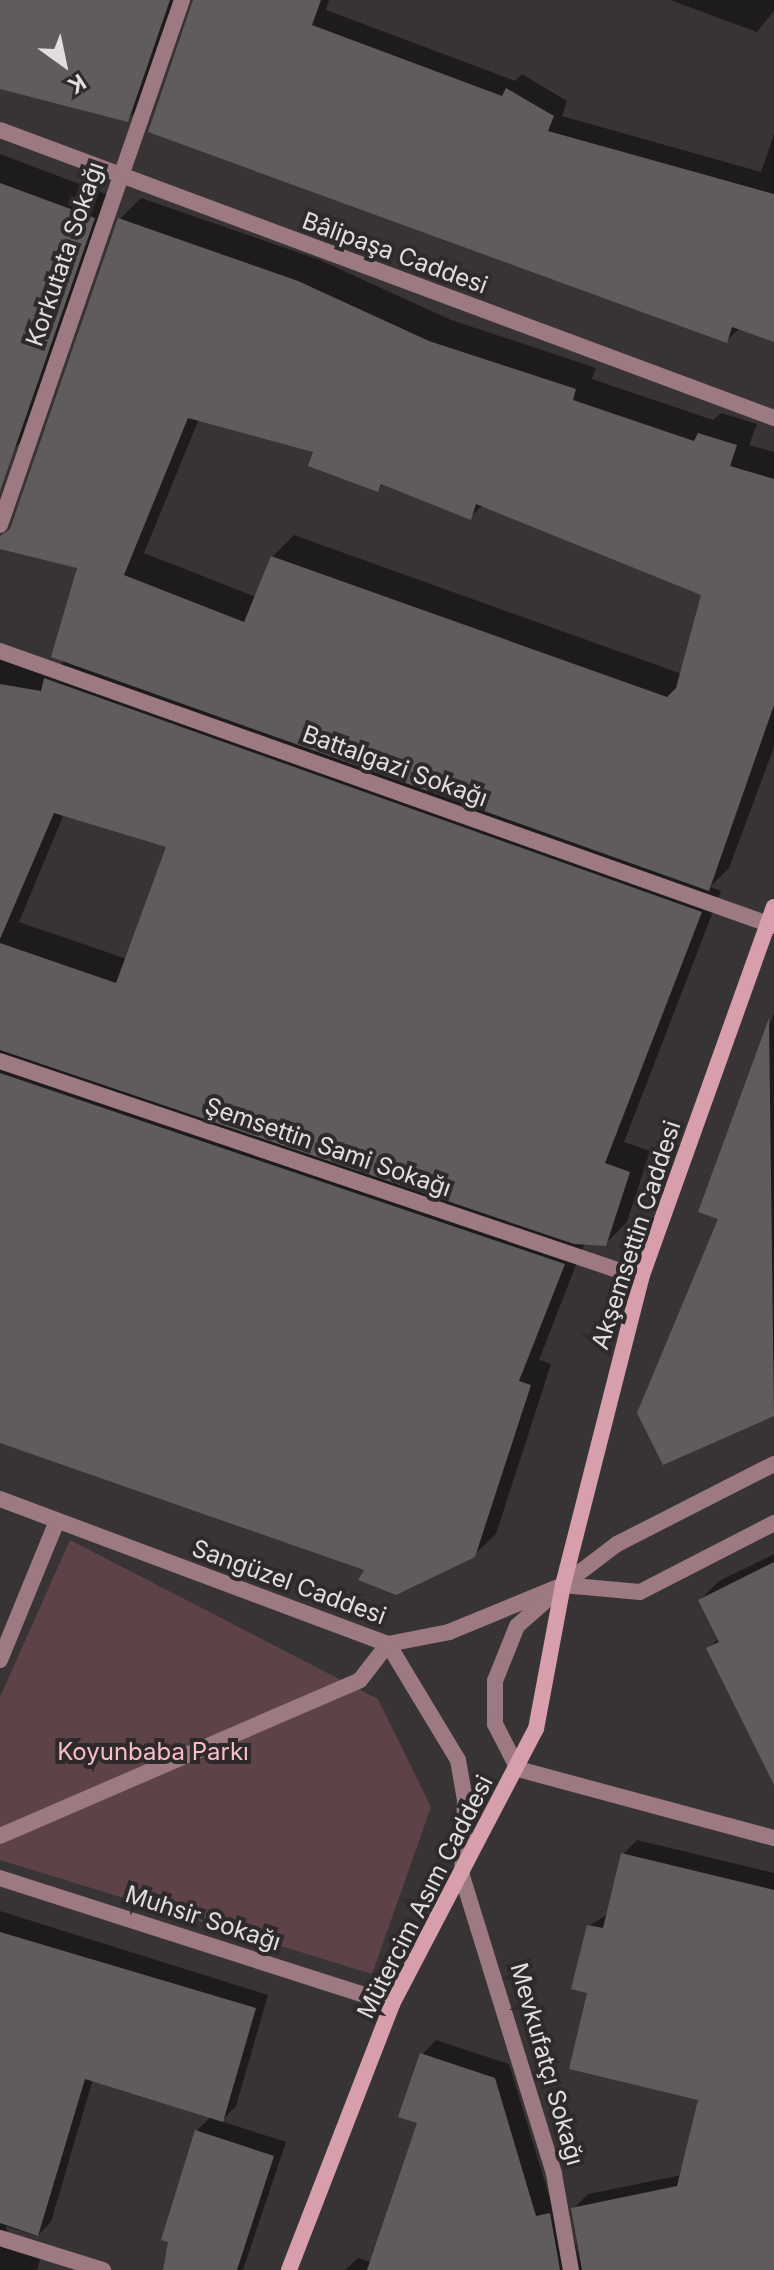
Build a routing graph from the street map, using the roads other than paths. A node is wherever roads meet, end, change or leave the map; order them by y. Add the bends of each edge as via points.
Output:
1 (182, 0) edge
2 (0, 130) edge
3 (116, 176) junction
4 (774, 418) edge
5 (0, 525) edge
6 (0, 651) edge
7 (774, 907) edge
8 (771, 925) edge
9 (0, 1061) edge
10 (641, 1278) junction
11 (774, 1464) edge
12 (0, 1499) edge
13 (57, 1521) junction
14 (774, 1523) edge
15 (563, 1585) junction
16 (388, 1644) junction
17 (0, 1660) edge
18 (518, 1769) junction
19 (0, 1836) edge
20 (774, 1838) edge
21 (462, 1876) junction
22 (0, 1878) edge
23 (392, 2004) junction
24 (0, 2238) edge
25 (103, 2270) edge
26 (289, 2270) edge
27 (571, 2270) edge

1 - 3 street, Korkutata Sokağı
2 - 3 street, Bâlipaşa Caddesi
3 - 4 street, Bâlipaşa Caddesi
3 - 5 street, Korkutata Sokağı
6 - 8 street, Battalgazi Sokağı
7 - 8 main road, Akşemsettin Caddesi
8 - 10 main road, Akşemsettin Caddesi
9 - 10 street, Şemsettin Sami Sokağı
10 - 15 main road, Akşemsettin Caddesi
11 - 15 street via 617,1544
12 - 13 street, Sangüzel Caddesi
13 - 16 street, Sangüzel Caddesi
13 - 17 street
14 - 15 street via 640,1592
15 - 16 street, Sangüzel Caddesi via 449,1632
15 - 18 main road, Mütercim Asım Caddesi via 550,1678
15 - 18 street via 517,1626 501,1653 495,1724
16 - 19 street via 360,1680
16 - 21 street, Mevkufatçı Sokağı via 458,1760 465,1800
18 - 20 street
18 - 21 main road, Mütercim Asım Caddesi
21 - 23 main road, Mütercim Asım Caddesi
21 - 27 street, Mevkufatçı Sokağı via 554,2174
22 - 23 street, Muhsir Sokağı
23 - 26 main road, Mütercim Asım Caddesi
24 - 25 street

